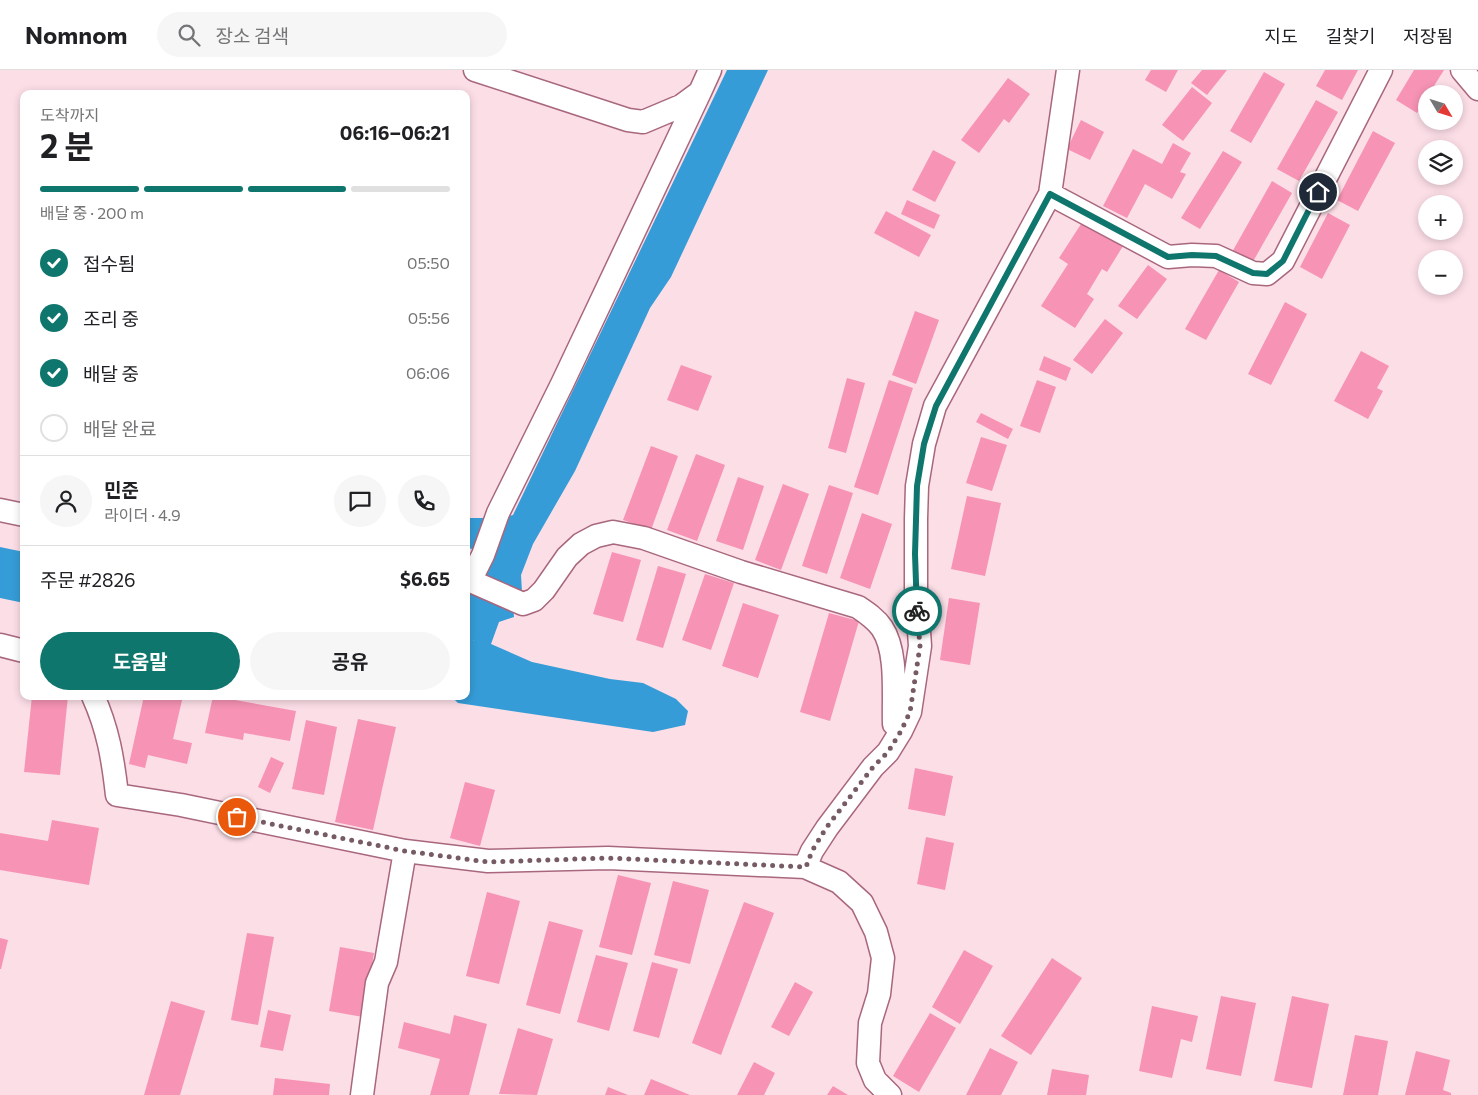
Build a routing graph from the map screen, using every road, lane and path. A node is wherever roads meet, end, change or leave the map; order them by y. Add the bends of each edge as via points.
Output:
1 (475, 70) edge
2 (710, 70) edge
3 (1068, 70) edge
4 (1381, 70) edge
5 (1462, 70) edge
6 (1478, 89) edge
7 (700, 92) junction
8 (1050, 194) junction
9 (0, 510) edge
10 (20, 514) edge
11 (471, 580) edge
12 (0, 645) edge
13 (20, 650) edge
14 (95, 700) edge
15 (901, 731) junction
16 (405, 851) junction
17 (806, 867) junction
18 (362, 1095) edge
19 (890, 1095) edge

1 - 7 street via 628,120 643,122 681,106
2 - 7 street
3 - 8 street
4 - 8 street via 1283,261 1267,274 1253,273 1216,256 1168,257
5 - 6 street
7 - 11 street via 498,513
8 - 15 street via 936,406 924,444 917,486 916,519 920,646 910,712
9 - 10 street
11 - 15 street via 523,604 534,600 544,590 567,557 581,544 613,532 644,538 741,572 858,607 872,616 888,639 892,654 894,724
12 - 13 street
14 - 16 street via 113,756 117,795
15 - 17 street via 888,752 826,828
16 - 17 street via 488,862 608,858
16 - 18 street via 386,962 377,983
17 - 19 street via 839,882 862,903 876,932 883,958 879,994 870,1024 868,1063 875,1080

